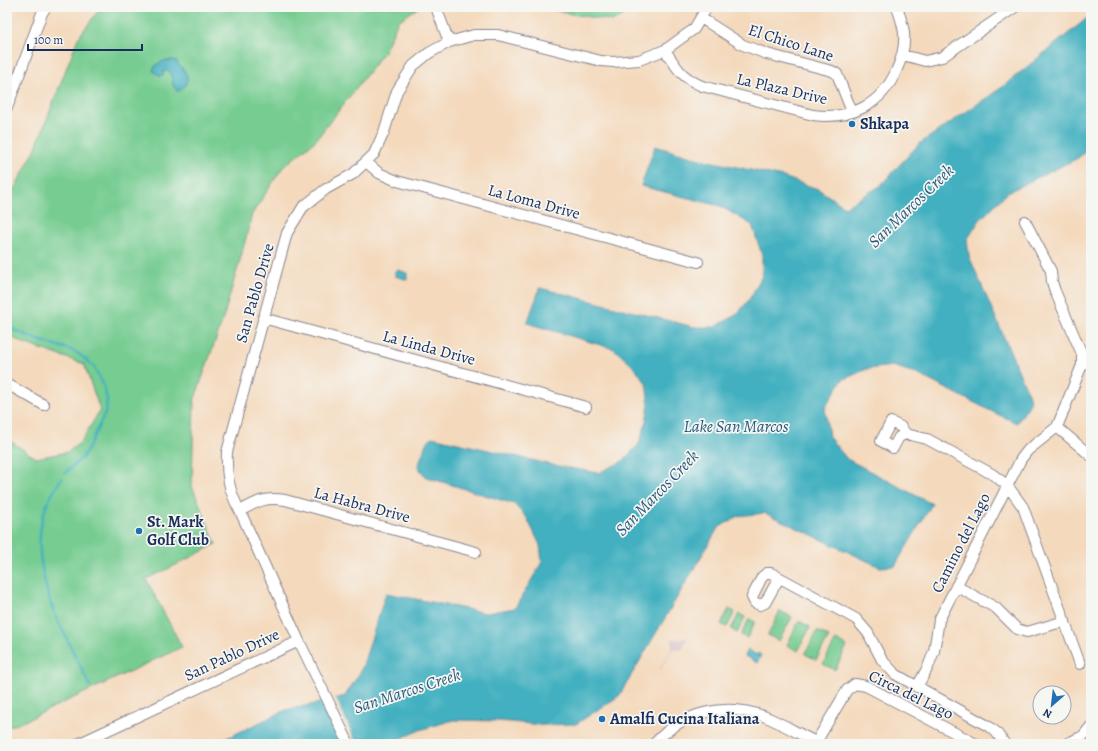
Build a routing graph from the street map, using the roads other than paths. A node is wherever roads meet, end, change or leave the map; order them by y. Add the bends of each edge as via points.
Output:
1 (46, 7) edge
2 (436, 7) edge
3 (707, 7) edge
4 (897, 7) edge
5 (1015, 7) edge
6 (701, 18) junction
7 (449, 42) junction
8 (665, 50) junction
9 (903, 55) junction
10 (7, 108) edge
11 (852, 112) junction
12 (366, 162) junction
13 (1025, 221) dead end
14 (698, 262) dead end
15 (263, 318) junction
16 (7, 384) edge
17 (44, 405) dead end
18 (586, 407) dead end
19 (1057, 427) junction
20 (906, 434) dead end
21 (1091, 456) edge
22 (1007, 485) junction
23 (240, 511) junction
24 (476, 552) dead end
25 (779, 578) dead end
26 (956, 586) junction
27 (1065, 621) junction
28 (299, 641) junction
29 (1080, 664) dead end
30 (917, 687) junction
31 (1091, 726) edge
32 (815, 743) edge
33 (78, 744) edge
34 (349, 744) edge
35 (654, 744) edge
36 (976, 744) edge
37 (1005, 744) edge
38 (1066, 744) edge

1 - 10 street
2 - 7 street
3 - 6 street, San Pablo Drive
4 - 9 street, La Plaza Drive via 903,23
5 - 9 street via 942,57 924,61
6 - 8 street, San Pablo Drive via 694,28
6 - 11 street, El Chico Lane via 743,45 837,74
7 - 8 street, San Pablo Drive via 474,35 498,35 601,62 639,60
7 - 12 street, San Pablo Drive via 413,66 397,91 382,138 374,154
8 - 11 street, La Plaza Drive via 680,72 702,86 813,115 825,117
9 - 11 street, La Plaza Drive via 892,80 879,96
12 - 14 street, La Loma Drive via 379,173 397,181
12 - 15 street, San Pablo Drive via 353,174 326,189 304,207 287,233
13 - 19 street via 1051,271 1055,291 1082,354 1082,365
15 - 18 street, La Linda Drive
15 - 23 street, San Pablo Drive via 227,452 228,483
16 - 17 street
19 - 21 street
19 - 22 street, Camino del Lago via 1028,450
20 - 22 street via 927,439 992,474
22 - 26 street, Camino del Lago
22 - 27 street via 1022,507
23 - 24 street, La Habra Drive via 258,501 272,498 285,500
23 - 28 street, San Pablo Drive
25 - 30 street via 856,619 868,633 882,660 895,674
26 - 27 street via 996,608 1017,629 1027,632
26 - 30 street, Camino del Lago via 940,620 928,667
27 - 29 street
28 - 33 street, San Pablo Drive
28 - 34 street
30 - 37 street via 988,726
31 - 38 street via 1083,736
32 - 35 street via 766,717 744,710 718,709 696,714 682,721
32 - 36 street, Circa del Lago via 847,690 855,684 866,686

